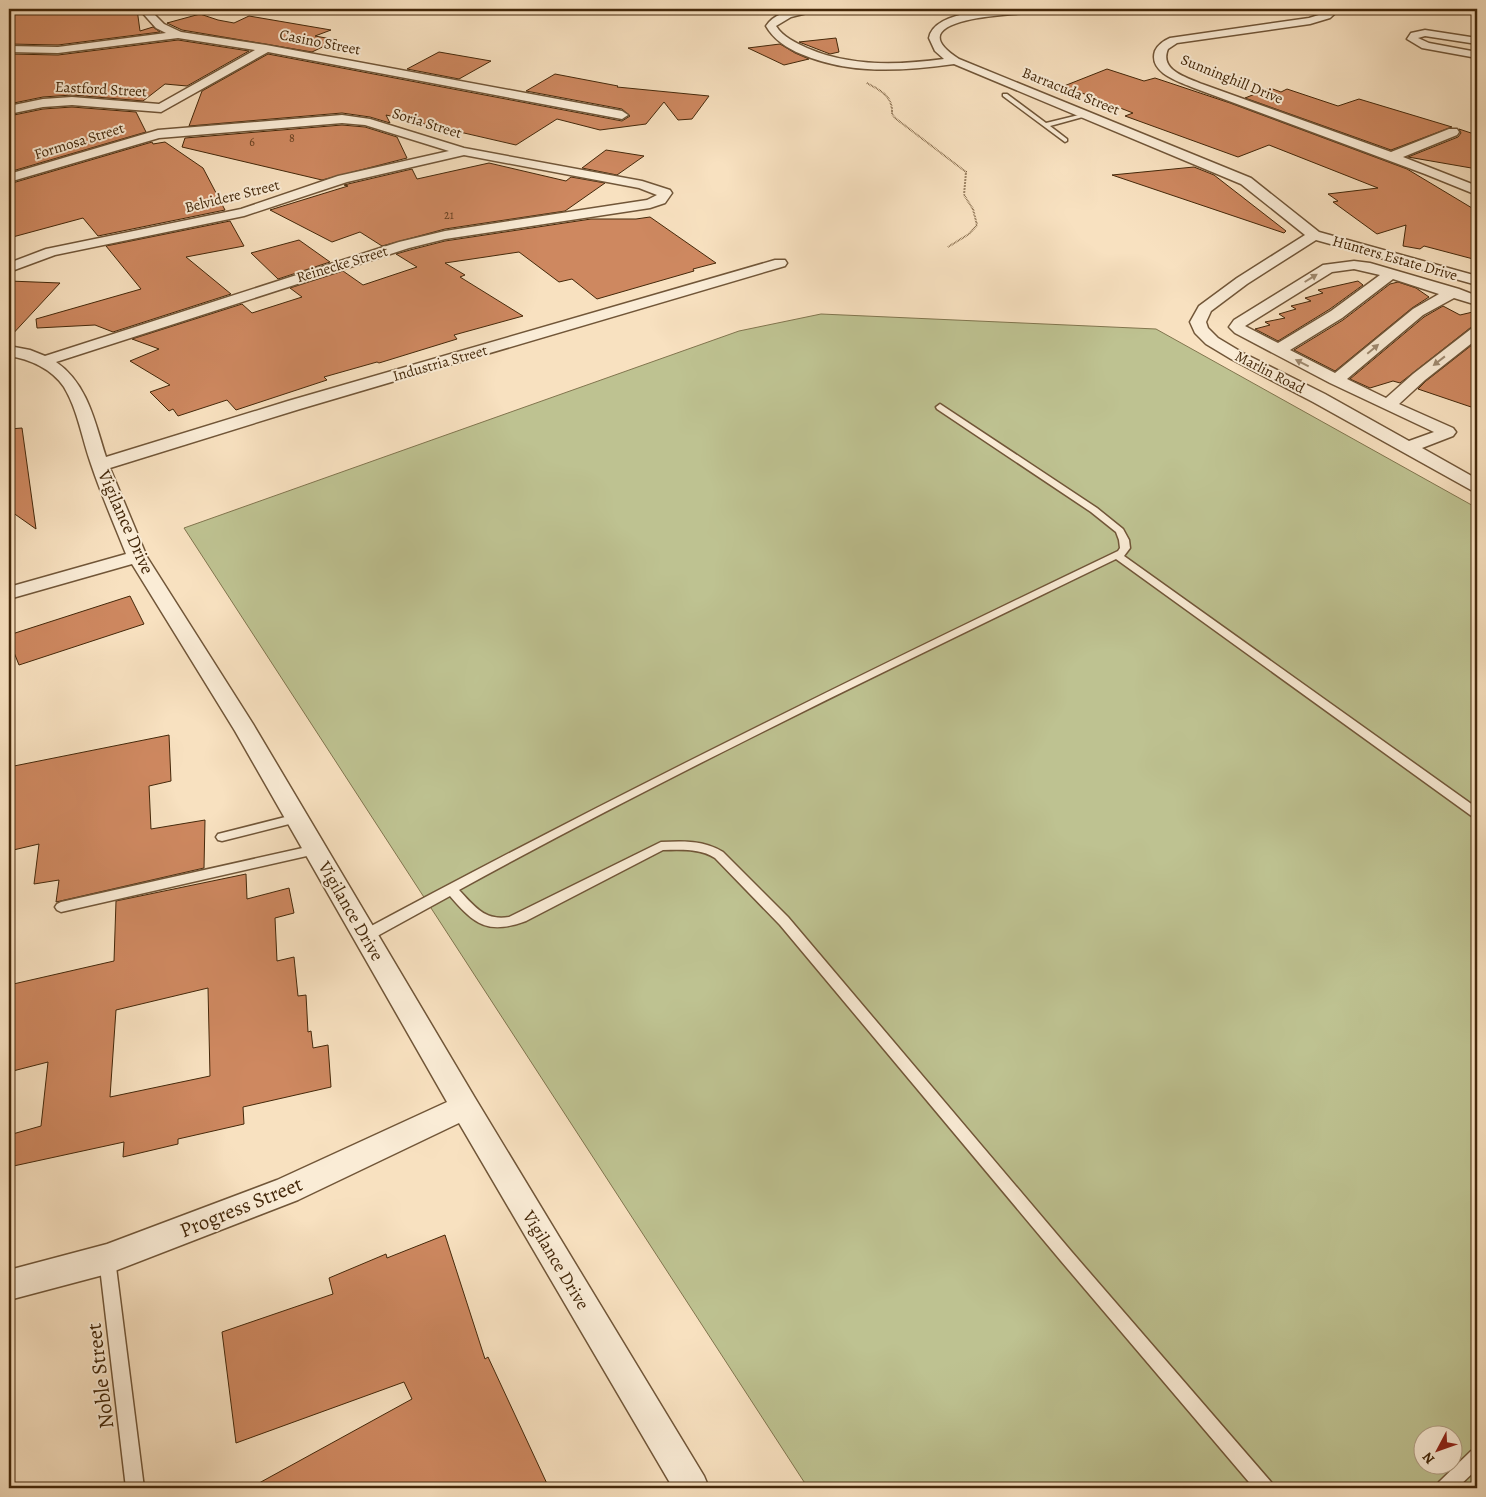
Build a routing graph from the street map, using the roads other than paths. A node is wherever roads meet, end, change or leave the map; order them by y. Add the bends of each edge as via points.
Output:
1 (144, 9) edge
2 (811, 9) edge
3 (1055, 9) edge
4 (1335, 9) edge
5 (178, 35) junction
6 (1477, 42) edge
7 (266, 48) junction
8 (9, 49) edge
9 (1477, 55) edge
10 (955, 61) junction
11 (1004, 95) dead end
12 (161, 108) junction
13 (9, 110) edge
14 (622, 115) dead end
15 (1087, 115) junction
16 (1044, 125) junction
17 (1453, 132) dead end
18 (158, 134) junction
19 (1064, 140) dead end
20 (462, 151) junction
21 (1391, 157) junction
22 (9, 178) edge
23 (1477, 191) edge
24 (650, 204) joint
25 (1314, 235) junction
26 (780, 263) dead end
27 (9, 268) edge
28 (1392, 274) junction
29 (1477, 281) edge
30 (1454, 292) junction
31 (1477, 300) edge
32 (1477, 332) edge
33 (1278, 350) junction
34 (9, 351) edge
35 (44, 361) junction
36 (1336, 380) junction
37 (1388, 405) junction
38 (940, 407) dead end
39 (1408, 447) junction
40 (100, 465) junction
41 (1477, 486) edge
42 (137, 556) junction
43 (1118, 556) junction
44 (9, 593) edge
45 (1477, 814) edge
46 (297, 818) junction
47 (222, 837) dead end
48 (316, 850) junction
49 (451, 889) junction
50 (61, 907) dead end
51 (365, 936) junction
52 (465, 1106) junction
53 (107, 1259) junction
54 (9, 1285) edge
55 (1477, 1457) edge
56 (135, 1488) edge
57 (692, 1488) edge
58 (1265, 1488) edge
59 (1445, 1488) edge

1 - 5 street via 160,26
2 - 10 street via 786,15 771,26 801,50 854,65 915,67
3 - 10 street, Barracuda Street via 967,17 940,26 935,33 936,46
4 - 21 street, Sunninghill Drive via 1310,21 1176,40 1167,43 1159,58 1170,73 1198,86
5 - 7 street, Casino Street
5 - 8 street, Casino Street via 58,50
6 - 9 street via 1425,33 1412,39 1433,48
7 - 12 street, Eastford Street
7 - 14 street, Casino Street
10 - 15 street, Barracuda Street
11 - 16 lane
12 - 13 street, Eastford Street via 72,101 43,102
12 - 18 street
15 - 16 lane
15 - 25 street, Barracuda Street via 1246,181
16 - 19 lane
17 - 21 street
18 - 20 street, Soria Street via 318,120 353,120
18 - 22 street, Formosa Street
20 - 24 street, Soria Street via 642,185 665,193 660,200
20 - 27 street, Belvidere Street via 342,179 244,212 51,252
21 - 23 street, Sunninghill Drive
24 - 35 street, Reinecke Street via 445,235 404,245
25 - 29 street, Hunters Estate Drive
25 - 39 street, Marlin Road via 1242,280 1204,309 1198,322 1201,330 1237,356
26 - 40 street, Industria Street
28 - 30 street
28 - 33 street via 1341,314
33 -> 28 street via 1241,330 1239,323 1328,268 1354,265
30 - 31 street
36 -> 30 street via 1418,312
32 -> 37 street
36 -> 33 street
34 - 35 street, Vigilance Drive
35 - 40 street, Vigilance Drive via 71,385 82,408
36 - 37 street
37 - 39 street via 1447,432
38 - 43 lane via 1094,510 1120,531 1125,548
39 - 41 street, Marlin Road
40 - 42 street, Vigilance Drive
42 - 44 street
42 - 46 street, Vigilance Drive via 245,728
43 - 45 lane
43 - 49 lane via 930,645
46 - 47 lane
46 - 48 street, Vigilance Drive
48 - 50 lane
48 - 51 street, Vigilance Drive
49 - 51 lane
49 - 58 lane via 482,920 499,925 510,924 661,846 687,844 719,855 784,921
51 - 52 street, Vigilance Drive
52 - 53 street, Progress Street via 288,1190
52 - 57 street, Vigilance Drive
53 - 54 street, Progress Street
53 - 56 lane, Noble Street
55 - 59 lane

